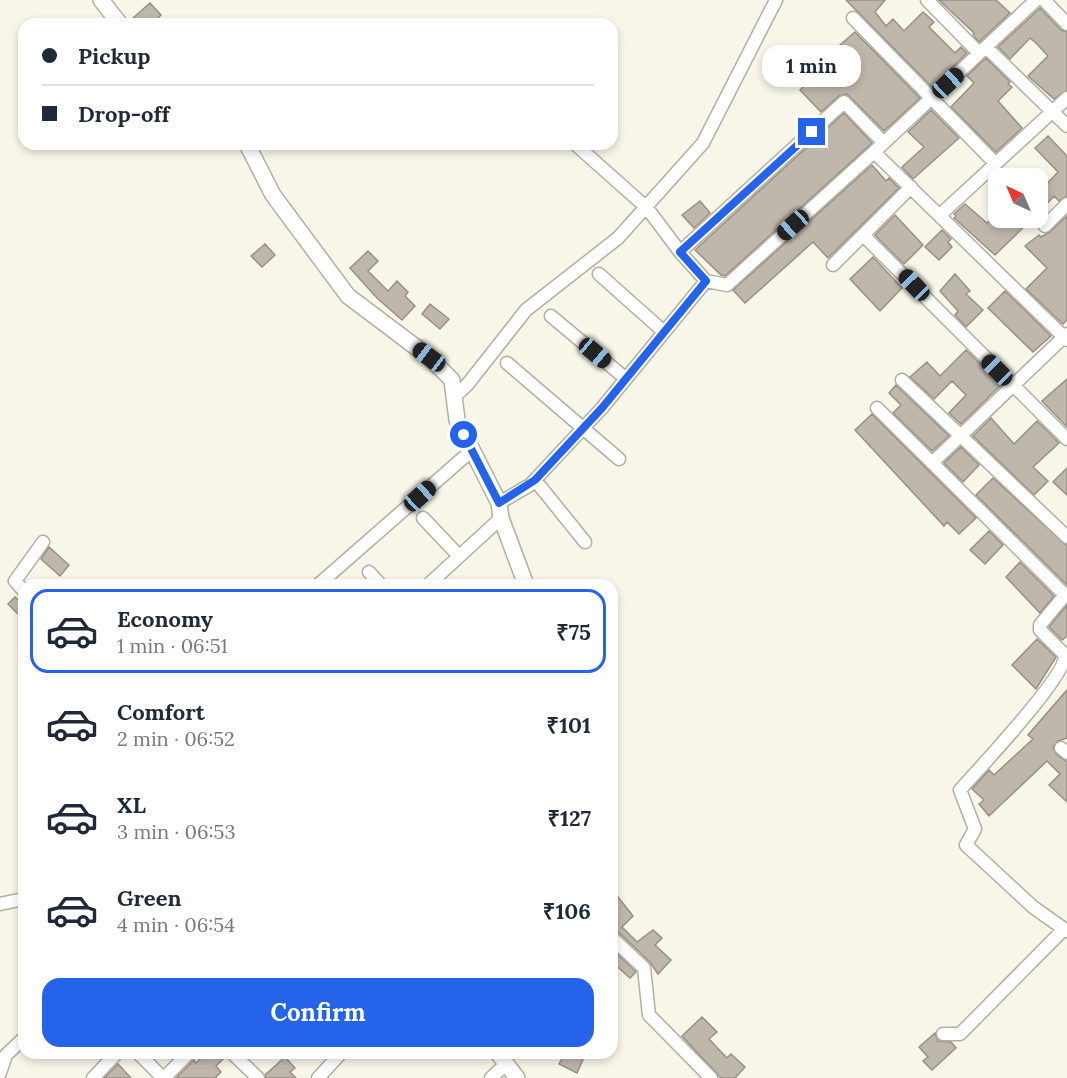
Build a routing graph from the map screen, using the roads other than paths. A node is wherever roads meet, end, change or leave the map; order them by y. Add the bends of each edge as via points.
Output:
1 (101, 0) edge
2 (776, 0) edge
3 (927, 0) edge
4 (1036, 0) edge
5 (1044, 0) edge
6 (115, 18) edge
7 (853, 18) dead end
8 (1067, 24) edge
9 (983, 50) junction
10 (932, 98) junction
11 (1067, 98) edge
12 (1052, 111) junction
13 (1067, 126) edge
14 (884, 142) junction
15 (250, 150) edge
16 (582, 150) edge
17 (874, 152) junction
18 (995, 163) junction
19 (911, 187) junction
20 (1067, 204) edge
21 (647, 208) junction
22 (940, 215) junction
23 (1048, 223) edge
24 (863, 235) junction
25 (680, 252) junction
26 (833, 265) dead end
27 (599, 274) dead end
28 (706, 281) junction
29 (551, 316) dead end
30 (664, 332) junction
31 (1066, 337) edge
32 (507, 363) dead end
33 (625, 378) junction
34 (902, 380) dead end
35 (1014, 387) junction
36 (454, 397) junction
37 (877, 408) dead end
38 (583, 428) junction
39 (958, 435) junction
40 (1067, 439) edge
41 (471, 451) junction
42 (619, 459) dead end
43 (932, 463) junction
44 (535, 480) junction
45 (500, 511) junction
46 (423, 518) dead end
47 (1067, 537) edge
48 (43, 542) dead end
49 (585, 542) dead end
50 (459, 556) junction
51 (369, 572) dead end
52 (325, 579) edge
53 (375, 579) edge
54 (434, 579) edge
55 (524, 579) edge
56 (18, 584) edge
57 (1066, 596) edge
58 (18, 900) edge
59 (0, 904) edge
60 (1066, 930) edge
61 (618, 944) edge
62 (943, 1034) dead end
63 (18, 1044) edge
64 (111, 1059) edge
65 (144, 1059) edge
66 (183, 1059) edge
67 (238, 1059) edge
68 (335, 1059) edge
69 (502, 1059) edge
70 (0, 1073) edge
71 (93, 1078) edge
72 (163, 1078) edge
73 (258, 1078) edge
74 (318, 1078) edge
75 (491, 1078) edge
76 (517, 1078) edge
77 (711, 1078) edge

1 - 6 street
2 - 21 street via 703,143
3 - 9 street
4 - 9 street
5 - 8 street
7 - 10 street
9 - 10 street
9 - 12 street
10 - 14 street
10 - 18 street
11 - 12 street
12 - 13 street
12 - 18 street
14 - 17 street
14 - 25 street via 844,102
15 - 36 street via 273,195 348,296 429,357 452,380
16 - 21 street
17 - 19 street
17 - 28 street via 726,285
18 - 22 street
19 - 22 street
19 - 24 street
20 - 23 street
21 - 25 street
21 - 36 street via 618,238 526,310
22 - 31 street
24 - 26 street
24 - 35 street
25 - 28 street
27 - 30 street
28 - 30 street
29 - 33 street
30 - 33 street
31 - 35 street
32 - 38 street
33 - 38 street
34 - 39 street
35 - 39 street
35 - 40 street
36 - 41 street via 457,420
37 - 43 street
38 - 42 street
38 - 44 street
39 - 43 street
39 - 47 street
41 - 45 street
41 - 52 street
43 - 57 street
44 - 45 street
44 - 49 street
45 - 50 street
45 - 55 street
46 - 50 street
48 - 56 street via 15,581
50 - 54 street
51 - 53 street
57 - 60 street via 1043,620 1040,630 1065,655 1066,665 1046,695 960,790 975,829 966,845 1033,907
58 - 59 street
60 - 62 street via 960,1034
61 - 77 street via 644,968 649,1015
63 - 70 street via 6,1055
64 - 71 street
65 - 72 street
66 - 72 street
67 - 73 street
68 - 74 street
69 - 75 street
69 - 76 street

